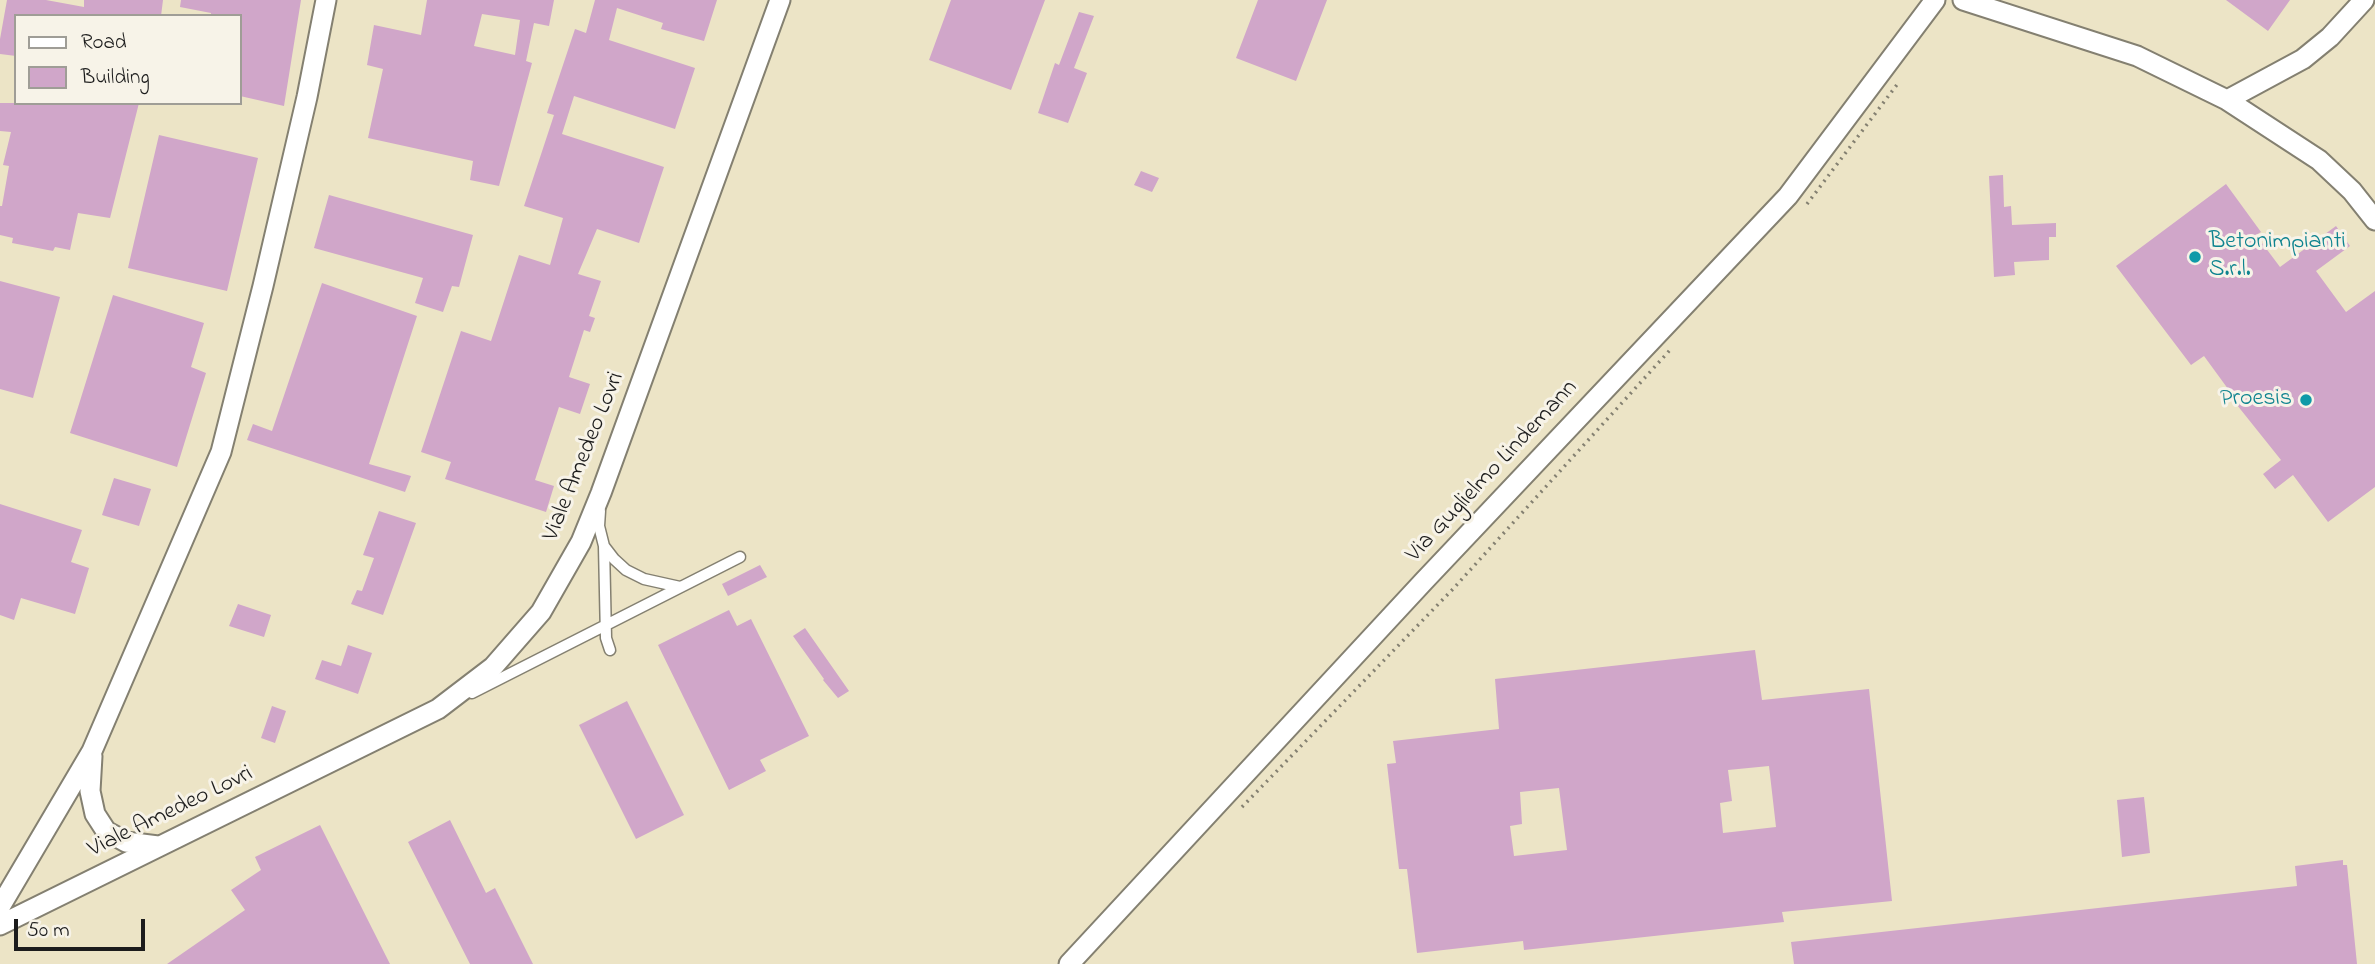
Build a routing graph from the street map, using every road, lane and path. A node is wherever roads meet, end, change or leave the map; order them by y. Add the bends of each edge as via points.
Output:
1 (326, 0) edge
2 (780, 0) edge
3 (1935, 0) edge
4 (1963, 0) edge
5 (2364, 0) edge
6 (2227, 100) junction
7 (2375, 220) edge
8 (601, 493) junction
9 (604, 546) junction
10 (740, 557) dead end
11 (682, 587) junction
12 (605, 626) junction
13 (610, 650) dead end
14 (438, 709) junction
15 (92, 751) junction
16 (159, 846) junction
17 (0, 907) edge
18 (0, 925) edge
19 (1069, 964) edge

1 - 15 street via 267,272 221,452
2 - 8 street, Viale Amedeo Lovri
3 - 19 street, Via Guglielmo Lindemann via 1788,196
4 - 6 street via 2137,56
5 - 6 street via 2303,59
6 - 7 street via 2319,160
8 - 9 lane via 599,526
8 - 14 street, Viale Amedeo Lovri via 581,542 541,612 493,667
9 - 11 lane via 626,570
9 - 12 lane
10 - 11 lane
11 - 12 lane
12 - 13 lane
12 - 14 lane
14 - 16 street, Viale Amedeo Lovri
15 - 16 street via 90,791 95,814 106,831 126,842
15 - 17 street
16 - 18 street, Viale Amedeo Lovri

